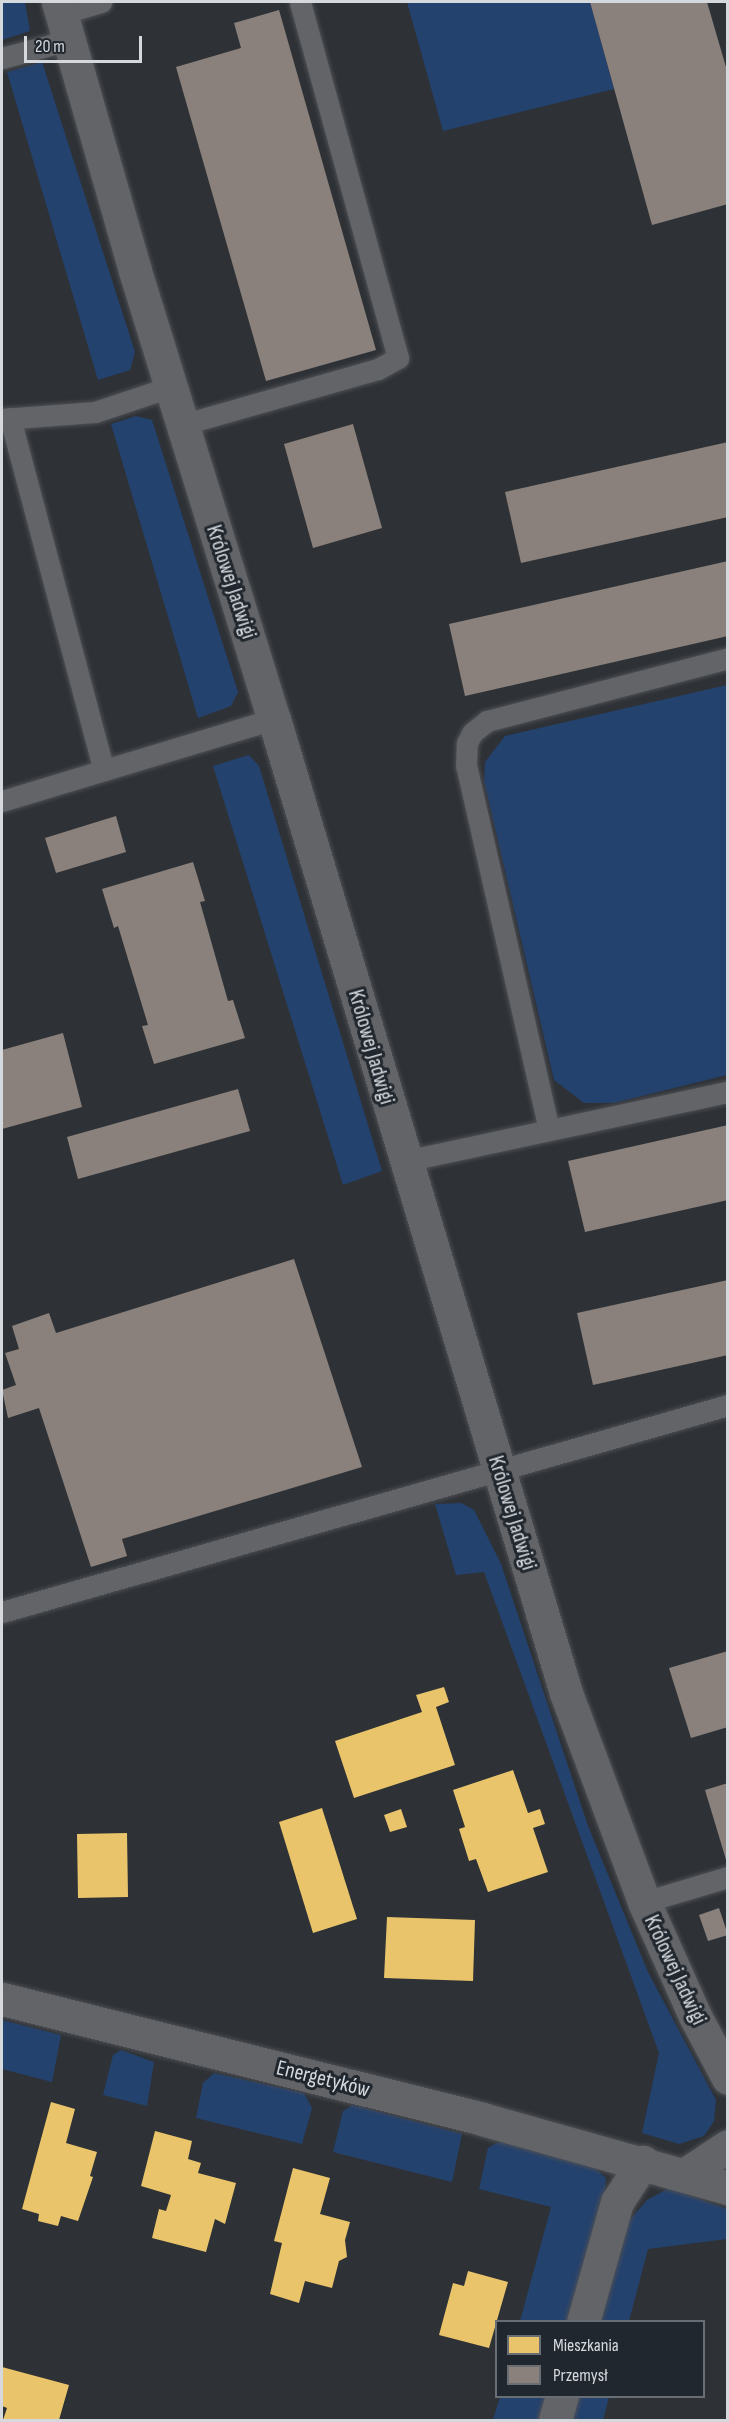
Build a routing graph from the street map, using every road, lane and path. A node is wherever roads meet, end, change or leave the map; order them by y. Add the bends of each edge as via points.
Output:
1 (101, 2) edge
2 (300, 2) edge
3 (63, 18) edge
4 (2, 58) edge
5 (170, 387) junction
6 (6, 419) edge
7 (181, 425) junction
8 (728, 658) edge
9 (274, 719) junction
10 (103, 768) junction
11 (2, 801) edge
12 (728, 1092) edge
13 (549, 1130) junction
14 (405, 1161) junction
15 (728, 1405) edge
16 (499, 1472) junction
17 (2, 1612) edge
18 (728, 1877) edge
19 (644, 1902) junction
20 (2, 1998) edge
21 (728, 2078) edge
22 (728, 2146) edge
23 (644, 2162) junction
24 (686, 2174) junction
25 (728, 2188) edge
26 (584, 2320) edge
27 (562, 2398) edge
28 (555, 2421) edge

1 - 3 lane
2 - 7 lane via 398,358 378,369
3 - 4 lane
3 - 5 street, Królowej Jadwigi
5 - 6 lane via 95,412
5 - 7 street, Królowej Jadwigi
6 - 10 lane
7 - 9 street, Królowej Jadwigi
8 - 13 lane via 487,721 472,733 467,743 466,766
9 - 10 lane
9 - 14 street, Królowej Jadwigi
10 - 11 lane
12 - 13 lane
13 - 14 lane
14 - 16 street, Królowej Jadwigi
15 - 16 lane
16 - 17 lane
16 - 19 street, Królowej Jadwigi via 566,1694
18 - 19 lane
19 - 21 street, Królowej Jadwigi via 695,2016
20 - 23 street, Energetyków
22 - 24 street
23 - 24 street, Energetyków
23 - 26 street via 617,2202
24 - 25 street, Energetyków
27 - 28 street

